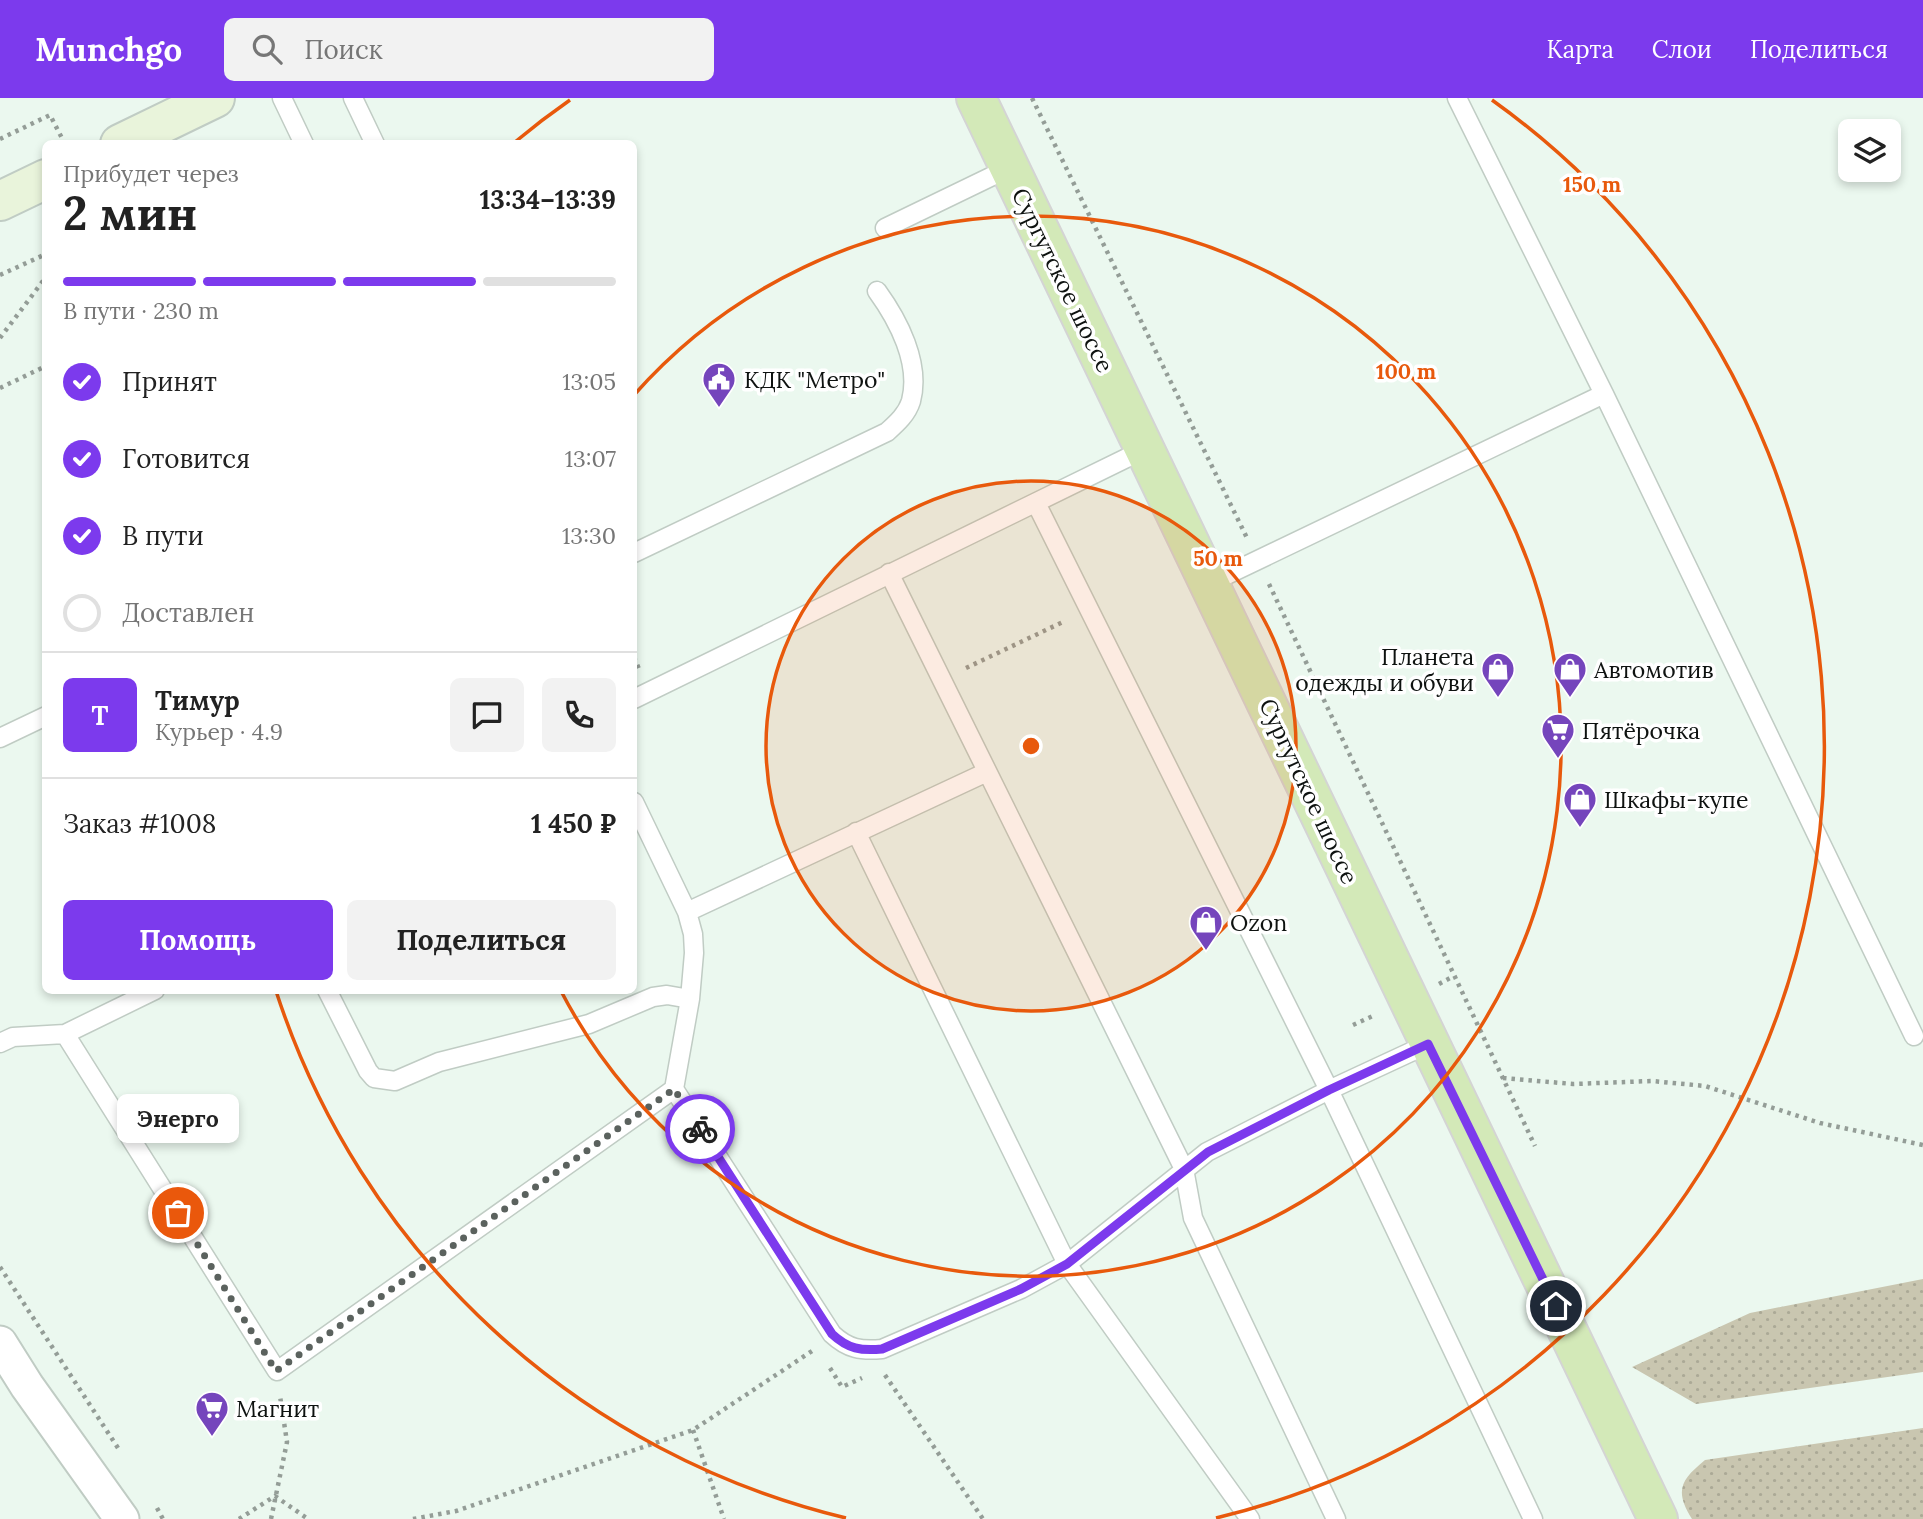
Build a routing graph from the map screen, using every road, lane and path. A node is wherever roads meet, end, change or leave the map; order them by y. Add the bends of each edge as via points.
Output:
1 (215, 98) edge
2 (282, 98) edge
3 (353, 98) edge
4 (976, 98) edge
5 (1032, 98) edge
6 (1457, 98) edge
7 (0, 139) edge
8 (63, 140) edge
9 (128, 140) edge
10 (302, 140) edge
11 (373, 140) edge
12 (1009, 168) junction
13 (42, 186) edge
14 (0, 201) edge
15 (885, 228) dead end
16 (42, 256) edge
17 (0, 275) edge
18 (42, 282) edge
19 (877, 291) dead end
20 (0, 338) edge
21 (42, 368) edge
22 (0, 388) edge
23 (1604, 394) junction
24 (1145, 449) junction
25 (1036, 503) junction
26 (637, 552) edge
27 (1258, 561) junction
28 (889, 573) junction
29 (1210, 583) junction
30 (1088, 610) junction
31 (943, 680) junction
32 (637, 698) edge
33 (42, 718) edge
34 (0, 738) edge
35 (987, 772) junction
36 (637, 808) edge
37 (856, 832) junction
38 (687, 912) junction
39 (147, 994) edge
40 (329, 994) edge
41 (690, 999) junction
42 (65, 1034) junction
43 (1914, 1036) dead end
44 (0, 1043) edge
45 (1428, 1044) junction
46 (1503, 1079) junction
47 (674, 1089) junction
48 (1329, 1090) junction
49 (1923, 1145) edge
50 (1535, 1146) dead end
51 (1184, 1169) junction
52 (1067, 1264) junction
53 (0, 1267) edge
54 (0, 1343) edge
55 (816, 1348) dead end
56 (823, 1357) dead end
57 (881, 1369) dead end
58 (276, 1371) junction
59 (872, 1373) dead end
60 (694, 1430) junction
61 (119, 1450) dead end
62 (1642, 1485) junction
63 (275, 1496) junction
64 (156, 1508) dead end
65 (1333, 1518) edge
66 (122, 1519) edge
67 (163, 1519) edge
68 (239, 1519) edge
69 (271, 1519) edge
70 (308, 1519) edge
71 (413, 1519) edge
72 (724, 1519) edge
73 (983, 1519) edge
74 (1250, 1519) edge
75 (1533, 1519) edge
76 (1658, 1519) edge
77 (1667, 1519) edge

1 - 9 street
2 - 10 lane
3 - 11 lane
4 - 12 main road, Сургутское шоссе
5 - 27 path
6 - 23 lane
7 - 8 path via 50,115
12 - 15 lane
12 - 24 main road, Сургутское шоссе
13 - 14 street
16 - 17 path
18 - 20 path
19 - 26 lane via 906,342 912,371 911,400 902,418 887,432
21 - 22 path
23 - 27 lane
23 - 43 lane
24 - 25 lane
24 - 29 main road, Сургутское шоссе
25 - 28 lane
25 - 30 lane
27 - 29 lane
27 - 46 path
28 - 31 lane
28 - 32 lane
29 - 45 main road, Сургутское шоссе
30 - 31 path
30 - 48 lane
31 - 35 lane
33 - 34 lane
35 - 37 lane
35 - 51 lane
36 - 38 lane
37 - 38 lane
37 - 52 lane
38 - 41 lane via 694,953
39 - 42 lane
40 - 41 lane via 368,1071 374,1079 395,1082 459,1056 589,1024 653,997
41 - 47 lane
42 - 44 lane via 13,1037
42 - 58 lane
45 - 48 lane
45 - 62 main road, Сургутское шоссе
46 - 49 path via 1705,1086 1820,1123
46 - 50 path
47 - 52 lane via 832,1334 843,1344 860,1351 882,1349 1021,1289
47 - 58 lane
48 - 51 lane via 1229,1140
48 - 75 lane
51 - 52 lane
51 - 65 lane via 1193,1218
52 - 74 lane
53 - 61 path
54 - 66 street
55 - 60 path
56 - 59 path via 842,1387
57 - 73 path
58 - 63 path via 287,1442
60 - 71 path via 456,1511
60 - 72 path
62 - 76 main road, Сургутское шоссе
62 - 77 main road, Сургутское шоссе
63 - 68 path
63 - 69 path
63 - 70 path
64 - 67 path

